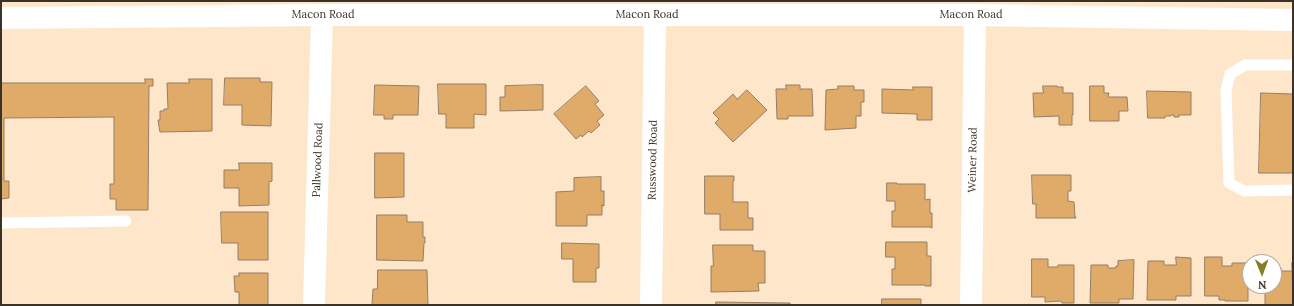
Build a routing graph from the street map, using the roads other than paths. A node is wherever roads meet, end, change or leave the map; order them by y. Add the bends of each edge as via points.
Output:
1 (698, 8) edge
2 (322, 15) junction
3 (655, 15) junction
4 (975, 15) junction
5 (1, 18) edge
6 (1293, 20) edge
7 (1293, 66) edge
8 (1293, 190) edge
9 (126, 221) dead end
10 (1, 224) edge
11 (314, 305) edge
12 (651, 305) edge
13 (971, 305) edge

1 - 3 main road, Macon Road
1 - 4 main road, Macon Road
2 - 3 main road, Macon Road
2 - 5 main road, Macon Road
2 - 11 main road, Pallwood Road
3 - 12 main road, Russwood Road
4 - 6 main road, Macon Road
4 - 13 main road, Weiner Road
7 - 8 lane via 1245,65 1230,74 1226,90 1229,183 1244,191
9 - 10 lane

